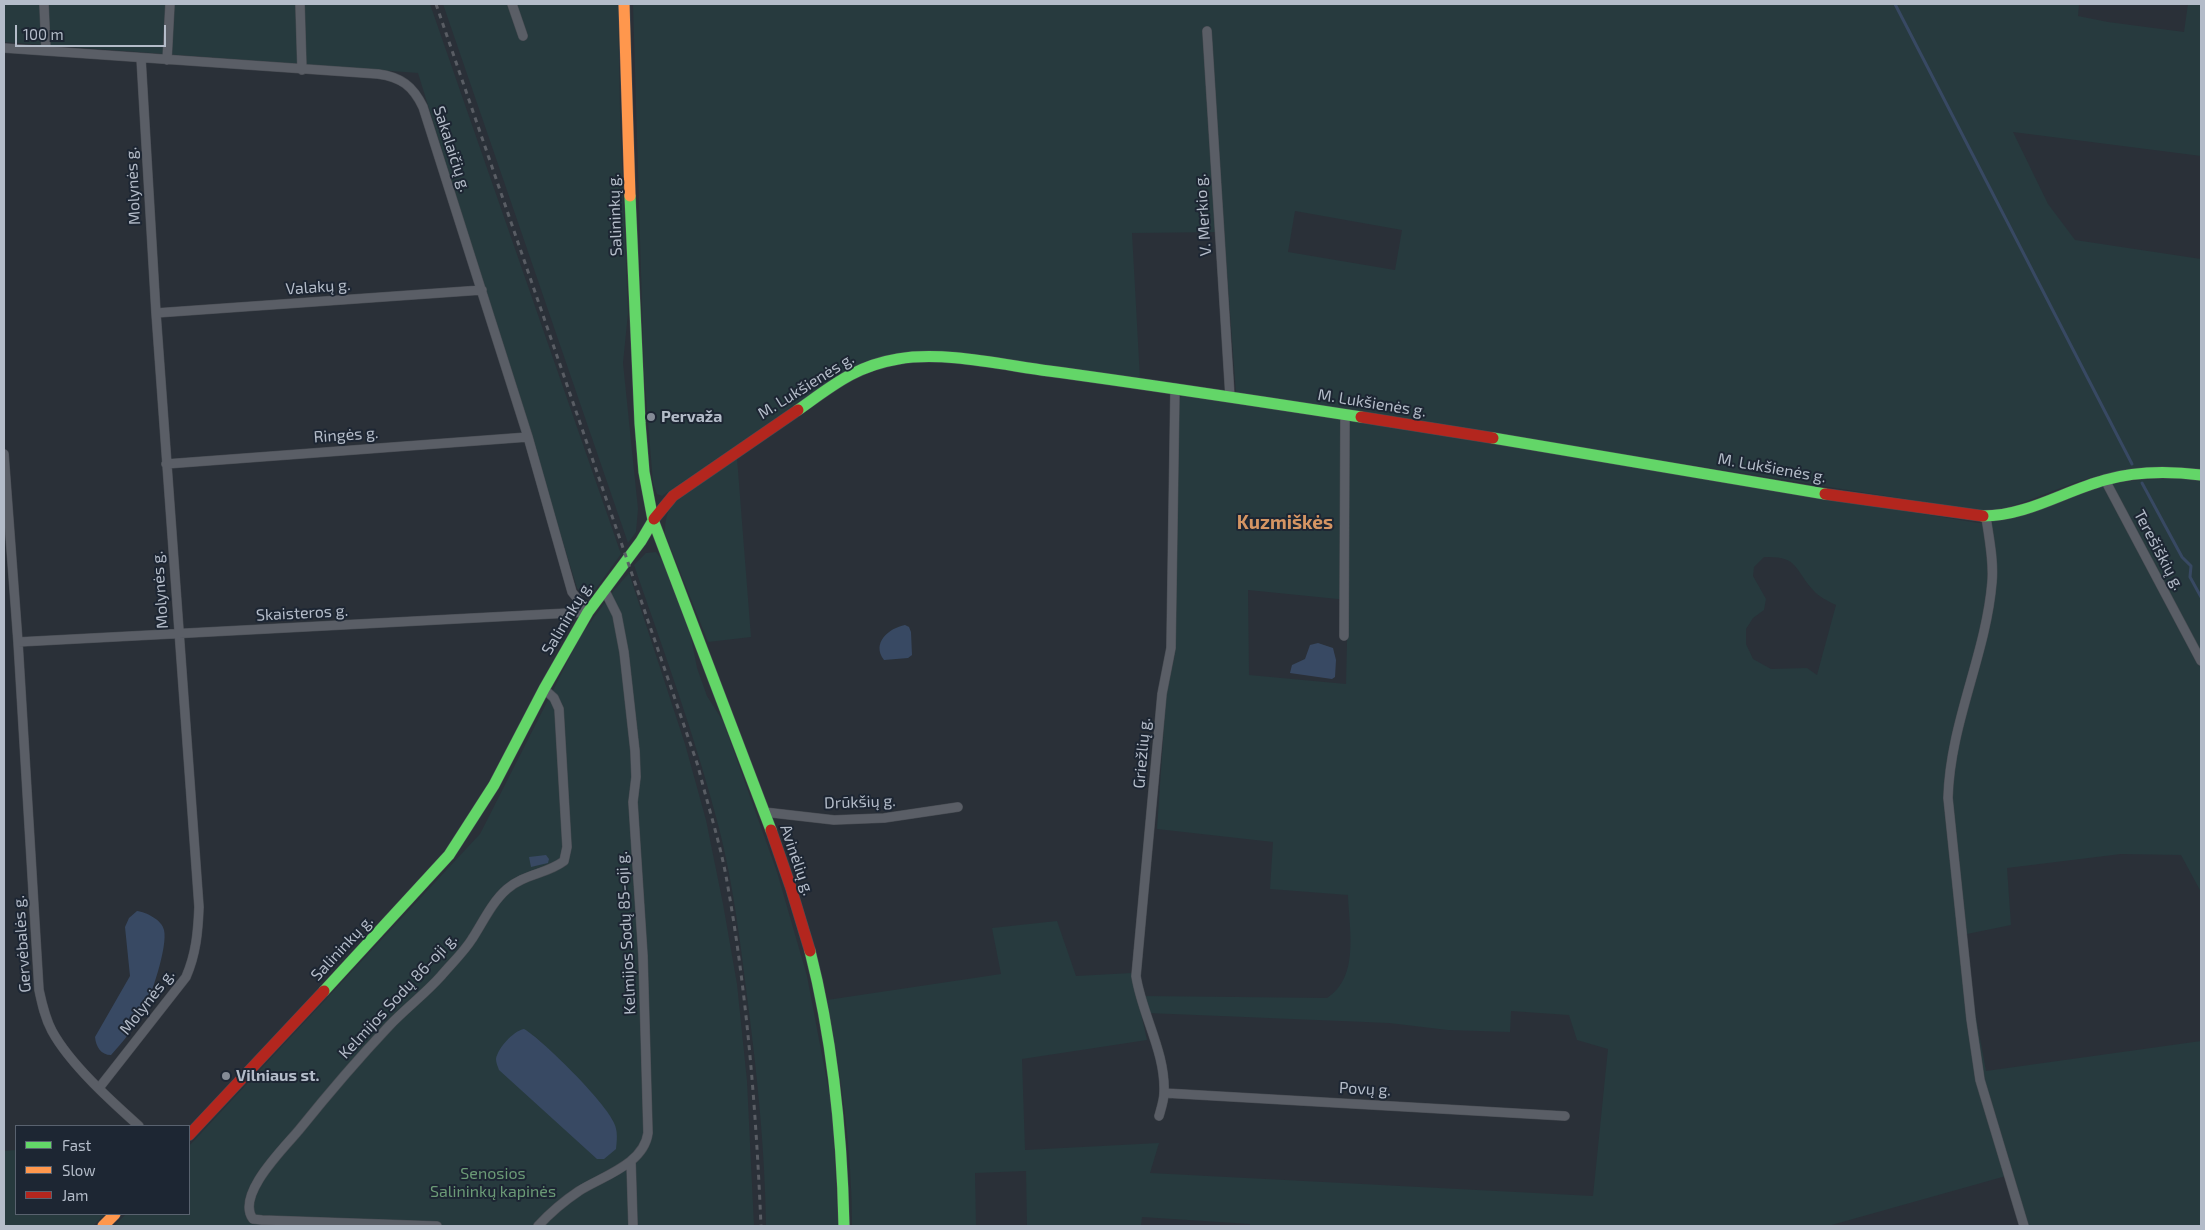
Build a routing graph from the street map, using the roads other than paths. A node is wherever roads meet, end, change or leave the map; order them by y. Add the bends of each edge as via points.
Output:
1 (44, 4) edge
2 (170, 4) edge
3 (300, 4) edge
4 (512, 4) edge
5 (624, 4) edge
6 (1207, 31) dead end
7 (523, 36) dead end
8 (4, 48) edge
9 (46, 51) junction
10 (141, 58) junction
11 (167, 60) junction
12 (302, 70) junction
13 (482, 290) junction
14 (156, 313) junction
15 (1175, 388) junction
16 (1230, 397) junction
17 (1345, 415) junction
18 (528, 437) junction
19 (4, 454) edge
20 (166, 464) junction
21 (2201, 475) edge
22 (2105, 480) junction
23 (1986, 517) junction
24 (653, 520) junction
25 (604, 589) junction
26 (588, 612) junction
27 (178, 634) junction
28 (1344, 636) dead end
29 (18, 642) junction
30 (2201, 661) edge
31 (544, 690) junction
32 (958, 807) dead end
33 (764, 812) junction
34 (99, 1088) junction
35 (1164, 1093) junction
36 (1159, 1116) dead end
37 (1565, 1116) dead end
38 (138, 1125) edge
39 (190, 1134) edge
40 (631, 1161) junction
41 (114, 1215) edge
42 (103, 1226) edge
43 (437, 1226) edge
44 (538, 1226) edge
45 (633, 1226) edge
46 (844, 1226) edge
47 (2024, 1226) edge

1 - 9 street
2 - 11 street
3 - 12 street
4 - 7 street
5 - 24 main road, Salininkų g. via 641,443 644,485
6 - 16 street, V. Merkio g.
8 - 9 street, Sakalaičių g.
9 - 10 street, Sakalaičių g.
10 - 11 street, Sakalaičių g.
10 - 14 street, Molynės g.
11 - 12 street, Sakalaičių g.
12 - 13 street, Sakalaičių g. via 390,76 403,80 417,95
13 - 14 street, Valakų g.
13 - 18 street, Sakalaičių g.
14 - 20 street, Molynės g.
15 - 16 main road, M. Lukšienės g.
15 - 24 main road, M. Lukšienės g. via 930,356 870,365 850,374 680,491
15 - 35 street, Griežlių g. via 1171,648 1162,696 1136,976 1160,1060
16 - 17 main road, M. Lukšienės g.
17 - 23 main road, M. Lukšienės g. via 1848,498
17 - 28 street
18 - 20 street, Ringės g.
18 - 26 street, Sakalaičių g. via 572,592
19 - 29 street, Gervėbalės g.
20 - 27 street, Molynės g.
21 - 22 main road, M. Lukšienės g. via 2157,473
22 - 23 main road, M. Lukšienės g. via 2014,512
22 - 30 street, Terešiškių g.
23 - 47 street via 1992,580 1987,618 1954,746 1948,798 1980,1080
24 - 25 main road, Salininkų g.
24 - 33 main road, Avinėlių g.
25 - 26 main road, Salininkų g.
25 - 40 street, Kelmijos Sodų 85-oji g. via 617,614 636,751 633,802 643,956 648,1133 645,1145
26 - 27 street, Skaisteros g.
26 - 31 main road, Salininkų g.
27 - 29 street, Skaisteros g.
27 - 34 street, Molynės g. via 199,907 194,957 186,977
29 - 34 street, Gervėbalės g. via 39,990 51,1030
31 - 39 main road, Salininkų g. via 494,785 449,854
31 - 43 street, Kelmijos Sodų 86-oji g. via 554,698 559,709 567,847 564,860 547,870 528,875 505,890 471,941 333,1087 267,1167 249,1203 252,1218 262,1220
32 - 33 street, Drūkšių g. via 884,818 834,820
33 - 46 main road, Avinėlių g. via 811,956 836,1087 844,1180
34 - 38 street, Gervėbalės g.
35 - 36 street, Griežlių g.
35 - 37 street, Povų g.
40 - 44 street, Kelmijos Sodų 85-oji g. via 579,1191
40 - 45 street
41 - 42 main road

